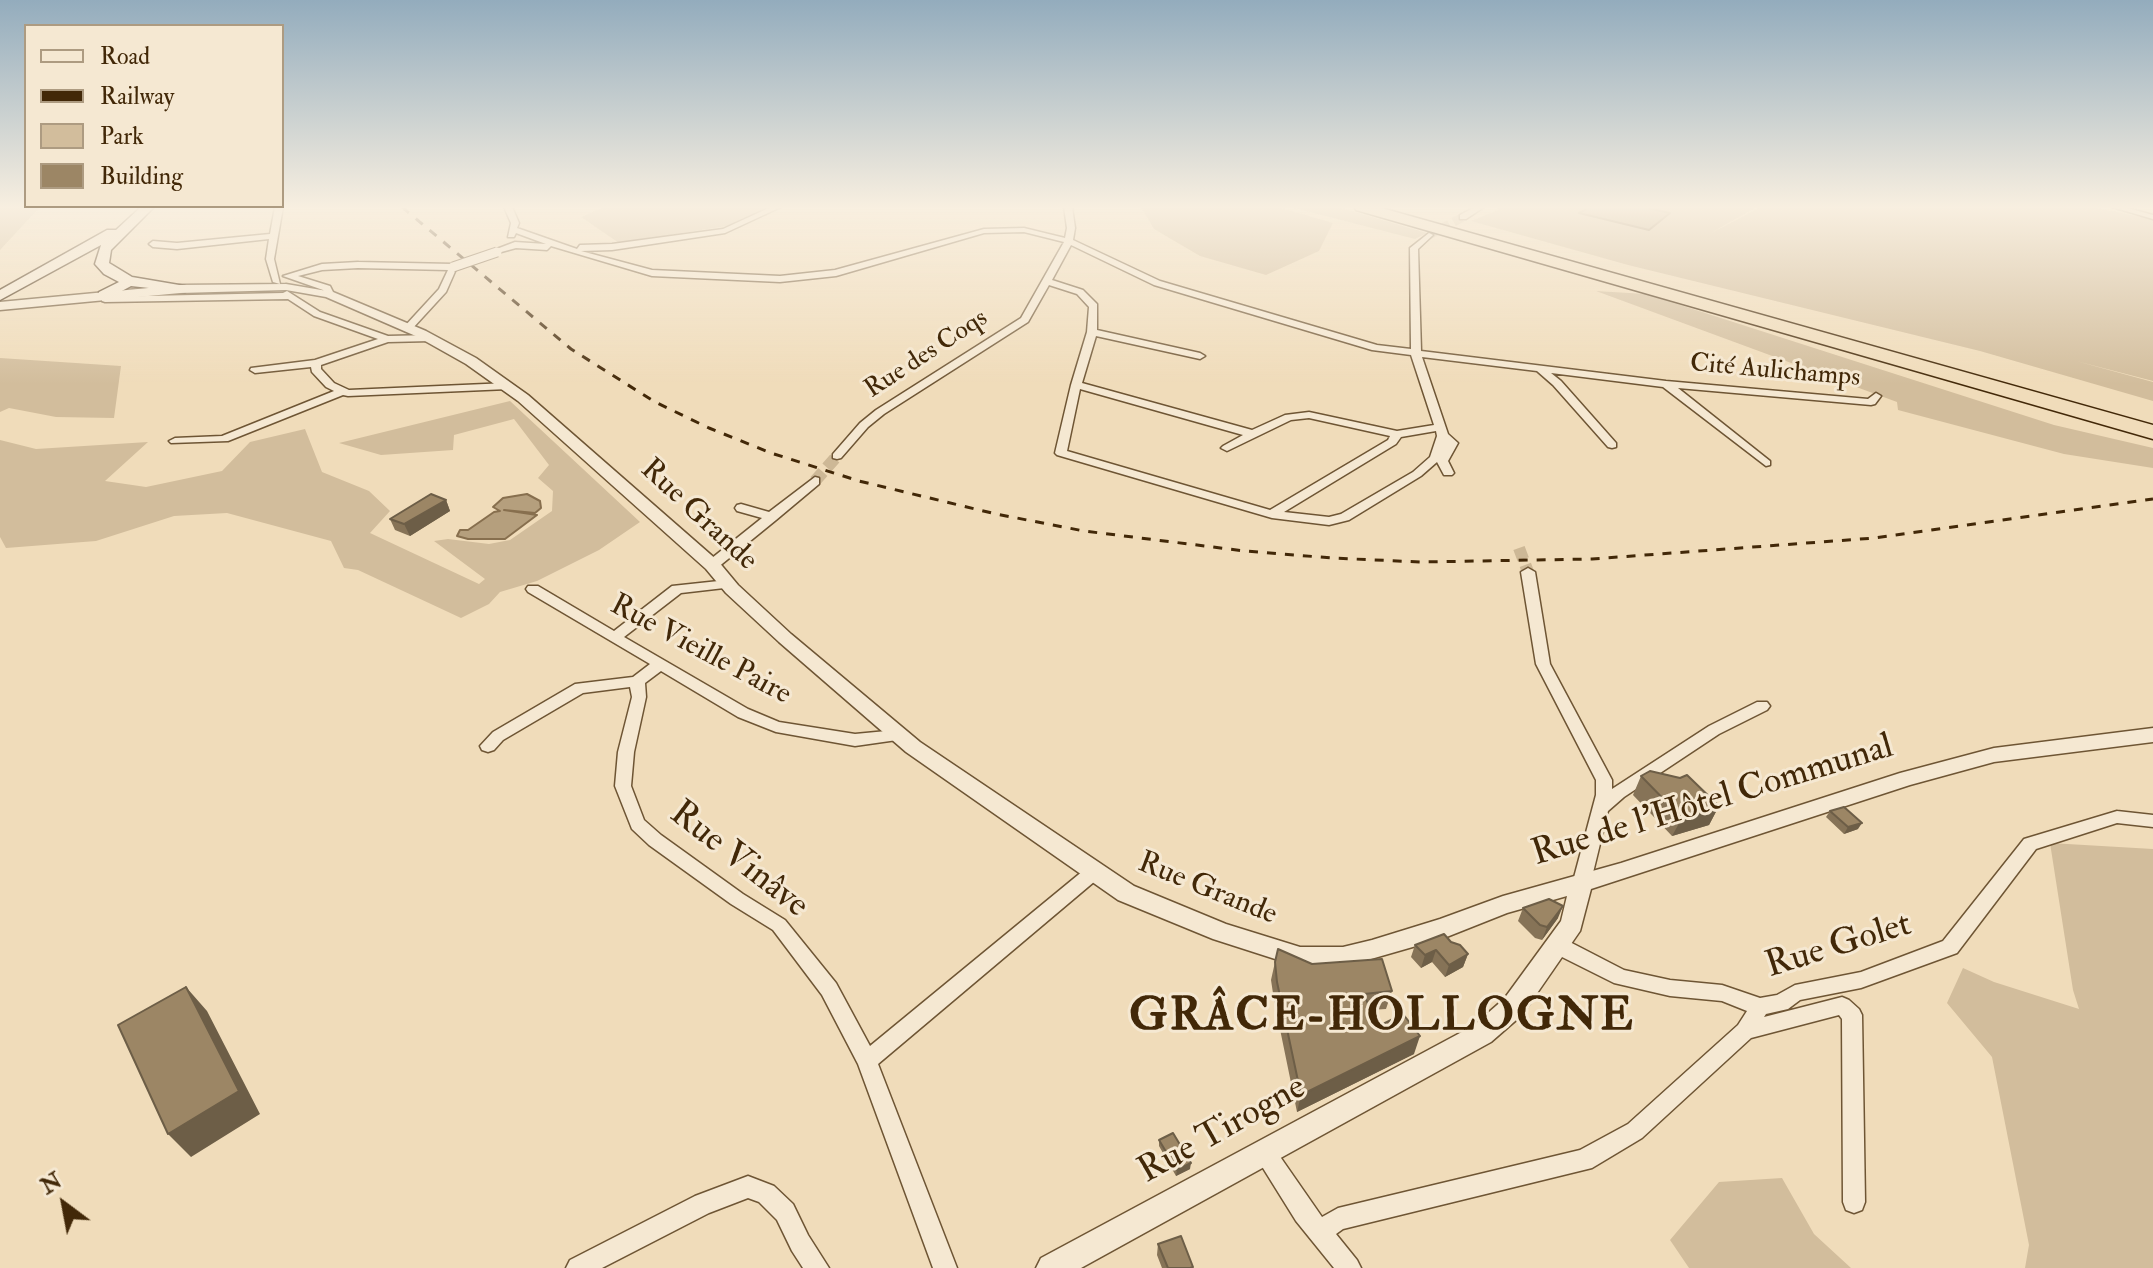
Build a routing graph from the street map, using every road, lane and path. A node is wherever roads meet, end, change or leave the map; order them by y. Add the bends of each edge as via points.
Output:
1 (54, 266) edge
2 (104, 266) edge
3 (272, 266) edge
4 (337, 266) edge
5 (414, 266) edge
6 (628, 266) edge
7 (860, 266) edge
8 (1052, 266) edge
9 (1122, 266) edge
10 (1414, 266) edge
11 (1570, 266) edge
12 (1607, 266) edge
13 (453, 267) joint
14 (289, 276) junction
15 (128, 281) junction
16 (1047, 281) junction
17 (180, 289) junction
18 (329, 294) junction
19 (104, 295) junction
20 (0, 296) edge
21 (52, 300) junction
22 (0, 306) edge
23 (409, 327) junction
24 (1092, 332) junction
25 (431, 338) junction
26 (387, 339) junction
27 (1416, 355) junction
28 (1200, 356) dead end
29 (316, 363) junction
30 (255, 370) dead end
31 (1540, 370) junction
32 (1666, 384) junction
33 (1076, 385) junction
34 (508, 386) junction
35 (342, 391) junction
36 (1876, 396) dead end
37 (2153, 419) edge
38 (1442, 432) junction
39 (2153, 432) edge
40 (1253, 434) junction
41 (1397, 434) junction
42 (175, 441) dead end
43 (1612, 445) dead end
44 (1227, 448) dead end
45 (837, 456) tunnel mouth
46 (1766, 463) dead end
47 (1448, 473) dead end
48 (815, 481) tunnel mouth
49 (741, 508) dead end
50 (1272, 514) junction
51 (772, 517) junction
52 (712, 565) junction
53 (1528, 572) tunnel mouth
54 (728, 584) junction
55 (533, 589) dead end
56 (613, 638) junction
57 (648, 673) junction
58 (1762, 706) dead end
59 (897, 735) junction
60 (2153, 735) edge
61 (488, 746) dead end
62 (1601, 808) junction
63 (2153, 821) edge
64 (1095, 871) junction
65 (1581, 885) junction
66 (1557, 945) junction
67 (1300, 957) joint
68 (1760, 1007) junction
69 (1745, 1031) junction
70 (867, 1061) junction
71 (1264, 1152) junction
72 (1854, 1202) dead end
73 (1320, 1232) junction
74 (578, 1268) edge
75 (817, 1268) edge
76 (945, 1268) edge
77 (1051, 1268) edge
78 (1349, 1268) edge

1 - 20 main road
2 - 15 main road
3 - 14 street via 276,278
4 - 14 street
5 - 13 street
6 - 7 street, Cité Aulichamps via 652,273 780,279
8 - 16 street, Rue des Coqs
9 - 27 street, Cité Aulichamps via 1157,283
10 - 27 street
11 - 39 highway
12 - 37 highway
13 - 23 street via 443,290
14 - 18 street via 327,288
15 - 17 main road
15 - 19 main road
16 - 24 street via 1080,292 1094,306
16 - 45 street, Rue des Coqs via 1025,320 880,412
17 - 18 street, Rue Grande via 276,287
17 - 19 street, Rue Grande
18 - 23 street, Rue Grande
19 - 21 street, Rue Grande
21 - 22 street, Rue Grande
21 - 26 street via 288,295 317,314
23 - 25 street, Rue Grande
24 - 28 street
24 - 33 street
25 - 26 street
25 - 34 street, Rue Grande
26 - 29 street
27 - 31 street, Cité Aulichamps
27 - 38 street
29 - 30 street
29 - 35 street via 316,370
31 - 32 street, Cité Aulichamps
31 - 43 street
32 - 36 street, Cité Aulichamps via 1871,402
32 - 46 street, Cité Aulichamps
33 - 40 street
33 - 50 street via 1061,453
34 - 35 street
34 - 52 street, Rue Grande
35 - 42 street via 224,439
38 - 41 street
38 - 47 street via 1452,443 1442,461
38 - 50 street via 1435,458 1426,466 1345,517 1329,521
40 - 41 street via 1289,417 1309,415
40 - 44 street
41 - 50 street via 1392,442
48 - 51 street
49 - 51 street
51 - 52 street
52 - 54 street, Rue Grande
53 - 62 street via 1543,664 1604,780
54 - 56 street via 677,589
54 - 59 street, Rue Grande
55 - 56 street, Rue Vieille Paire
56 - 57 street, Rue Vieille Paire
57 - 59 street, Rue Vieille Paire via 776,727 855,740
57 - 61 street via 580,688
57 - 70 street, Rue Vinâve via 626,752 623,786 638,824 667,850 779,925 829,989
58 - 62 street via 1714,730
59 - 64 street, Rue Grande
60 - 65 street, Rue de l'Hôtel Communal via 1994,755 1907,778
62 - 65 street
63 - 68 street, Rue Golet via 2117,817 2030,844 1950,947 1861,980 1795,993 1781,1003
64 - 67 street, Rue Grande via 1126,893
64 - 70 street
65 - 66 street, Rue Tirogne via 1572,924
65 - 67 street, Rue de l'Hôtel Communal via 1515,901 1372,950 1343,957
66 - 68 street via 1621,977 1722,993
66 - 71 street, Rue Tirogne via 1513,1007 1482,1034
68 - 69 street, Rue Golet
69 - 72 street via 1842,1006 1852,1015
69 - 73 street, Rue Golet via 1635,1131 1584,1160 1338,1219
70 - 76 street, Rue Vinâve
71 - 73 street
71 - 77 street, Rue Tirogne
73 - 78 street
74 - 75 street via 703,1204 748,1187 766,1194 785,1212

